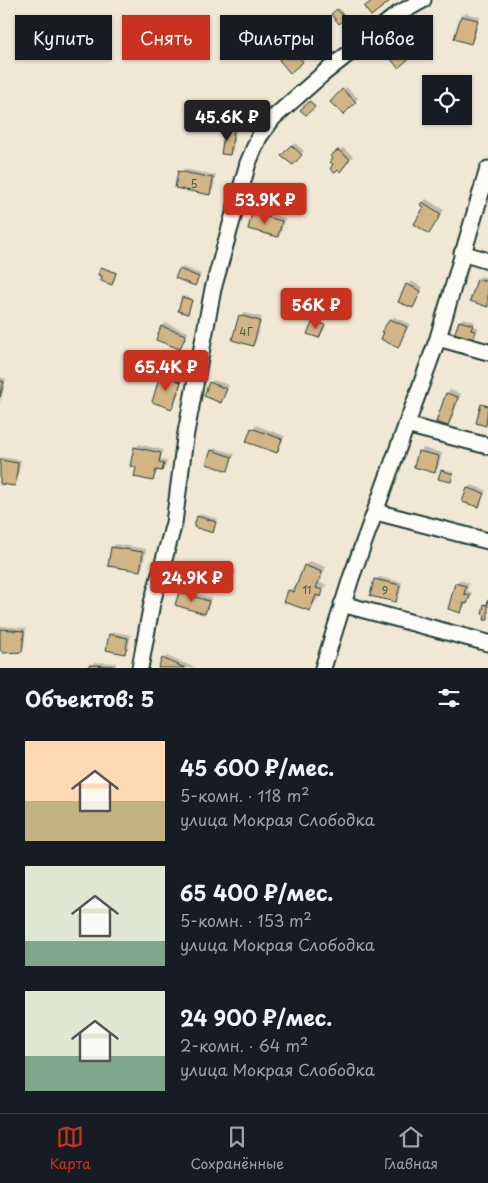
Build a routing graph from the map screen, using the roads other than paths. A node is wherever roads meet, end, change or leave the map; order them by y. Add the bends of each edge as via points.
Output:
1 (424, 0) edge
2 (488, 169) edge
3 (462, 253) junction
4 (488, 261) edge
5 (438, 338) junction
6 (488, 352) edge
7 (406, 425) junction
8 (488, 446) edge
9 (376, 512) junction
10 (488, 541) edge
11 (342, 604) junction
12 (488, 643) edge
13 (140, 668) edge
14 (323, 668) edge

1 - 13 street via 391,20 324,73 273,118 259,137 248,163 213,289 185,438 174,523 152,603
2 - 3 street
3 - 4 street
3 - 5 street
5 - 6 street
5 - 7 street
7 - 8 street
7 - 9 street
9 - 10 street
9 - 11 street
11 - 12 street
11 - 14 street

